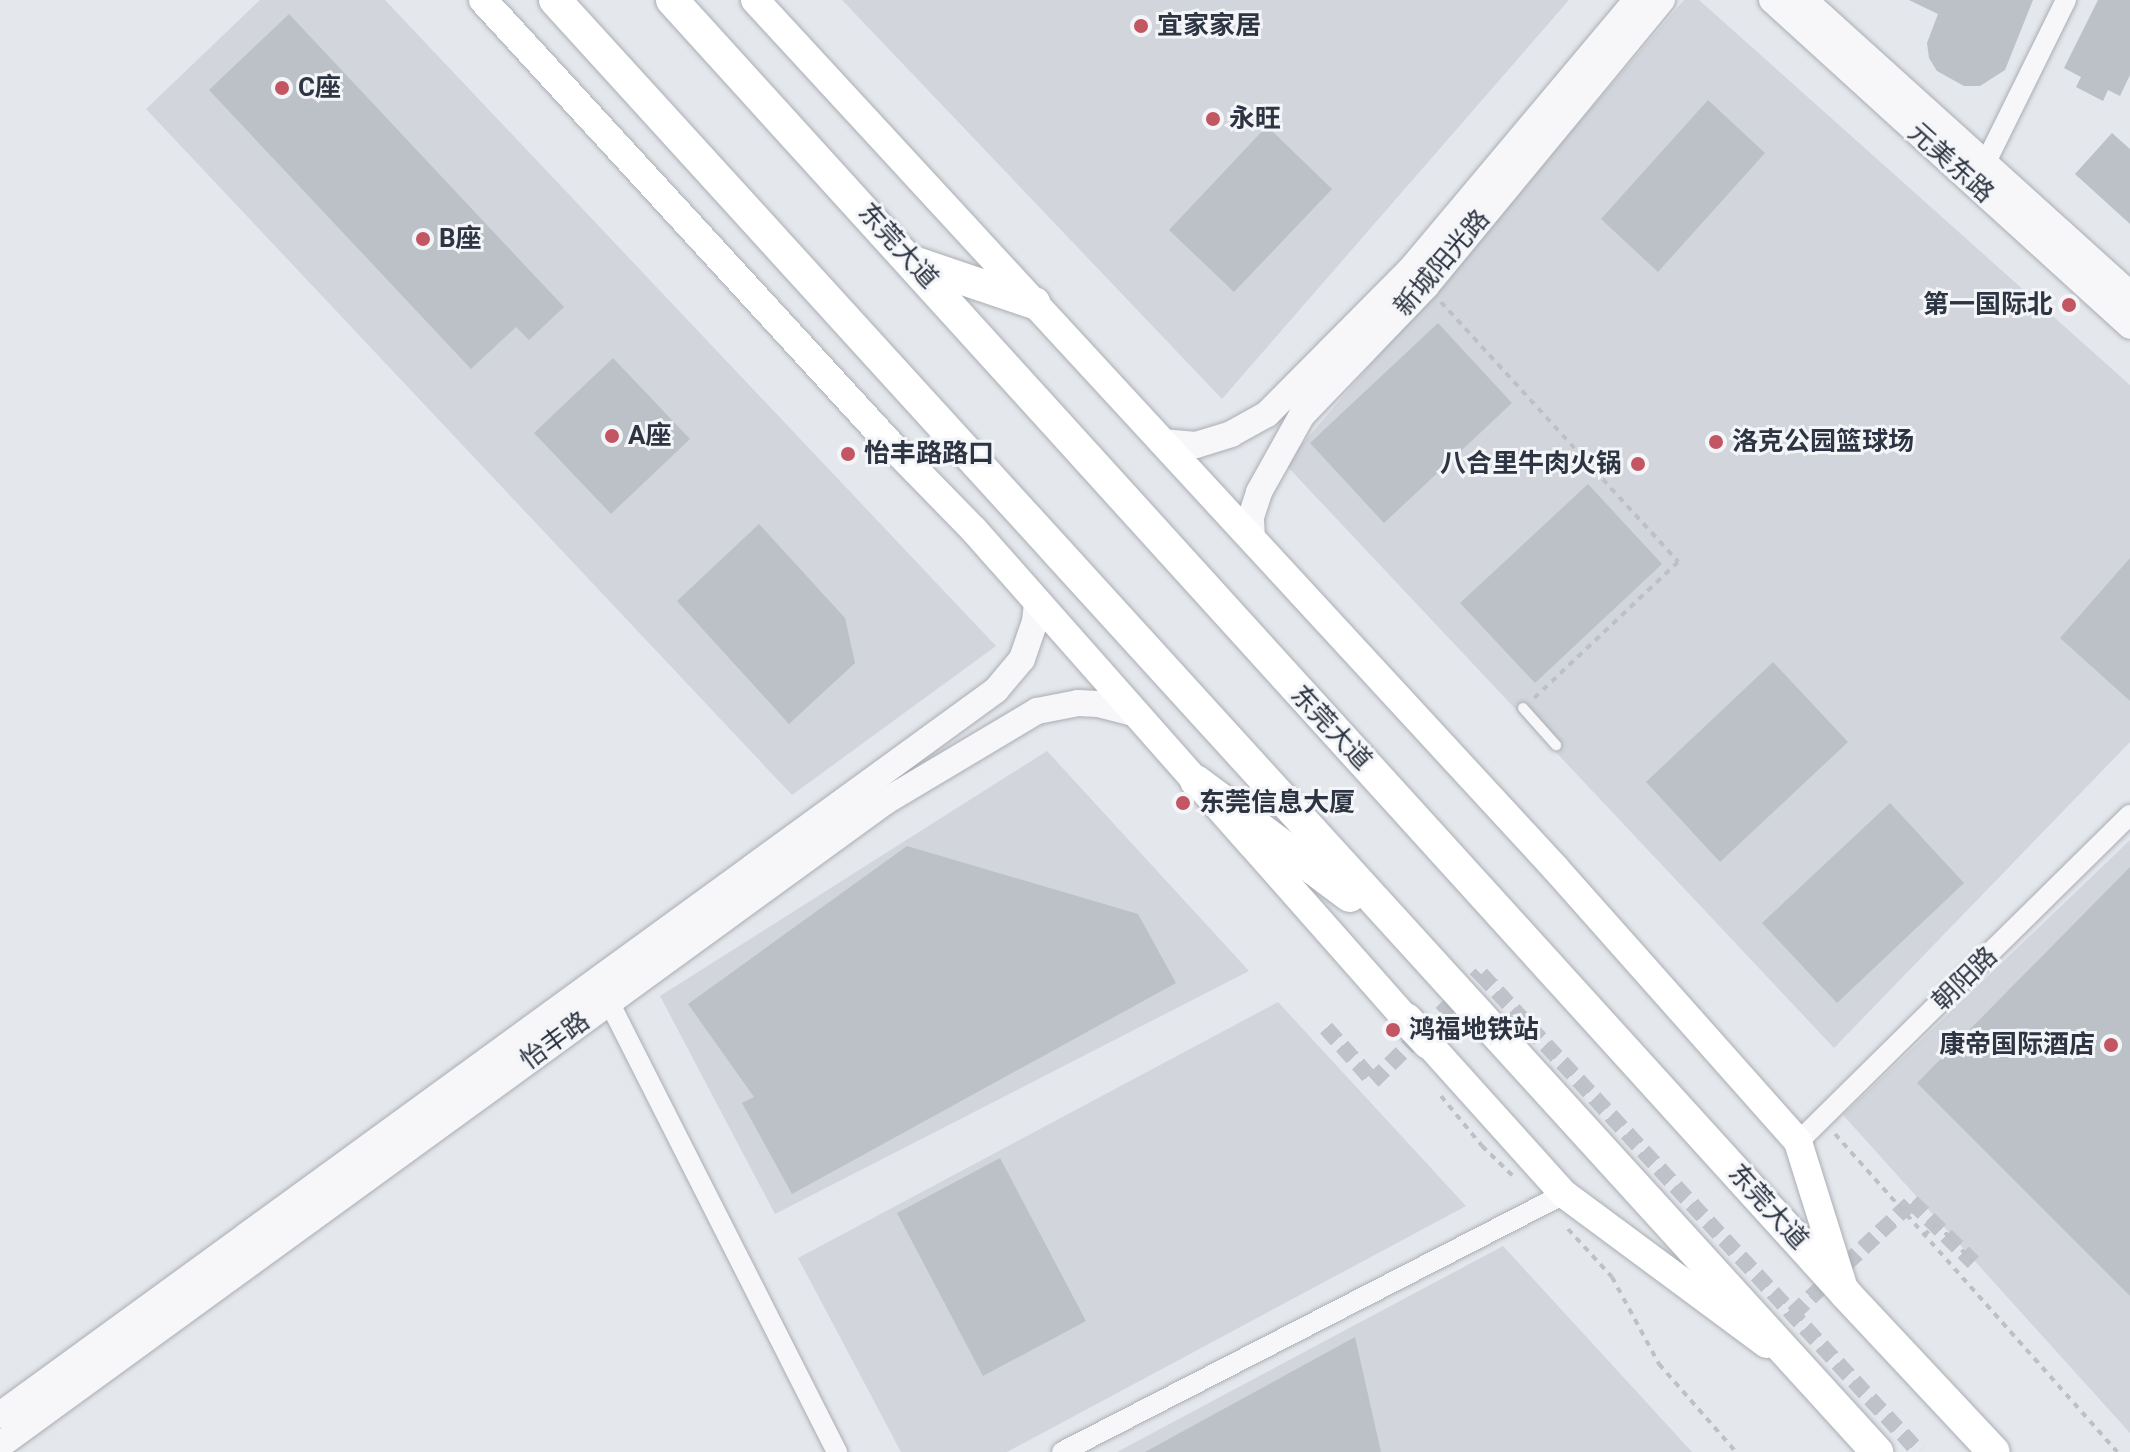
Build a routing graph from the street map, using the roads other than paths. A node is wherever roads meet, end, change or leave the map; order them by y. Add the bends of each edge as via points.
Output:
1 (483, 0) edge
2 (555, 0) edge
3 (672, 0) edge
4 (755, 0) edge
5 (1637, 0) edge
6 (1662, 0) edge
7 (1772, 0) edge
8 (1804, 0) edge
9 (2066, 0) edge
10 (1984, 166) junction
11 (912, 261) junction
12 (2130, 295) edge
13 (1034, 303) junction
14 (2130, 326) edge
15 (1162, 442) junction
16 (1252, 539) junction
17 (1037, 602) junction
18 (1523, 708) road end
19 (1137, 714) junction
20 (1556, 745) dead end
21 (1196, 781) junction
22 (2130, 815) edge
23 (1419, 949) junction
24 (596, 978) junction
25 (609, 1002) junction
26 (1406, 1019) joint
27 (1428, 1043) joint
28 (1798, 1142) junction
29 (1564, 1194) junction
30 (1846, 1294) junction
31 (1800, 1369) junction
32 (0, 1415) edge
33 (0, 1445) edge
34 (837, 1452) edge
35 (1062, 1452) edge
36 (1877, 1452) edge
37 (1994, 1452) edge

1 - 17 main road
2 - 23 main road
3 - 11 main road, 东莞大道
4 - 13 main road
5 - 15 street, 新城阳光路 via 1411,269 1267,414 1196,445
6 - 16 street, 新城阳光路 via 1426,286 1302,415 1259,492 1251,517
7 - 14 street, 元美东路
8 - 10 street, 元美东路
9 - 10 street
10 - 12 street, 元美东路
11 - 13 main road
11 - 30 main road, 东莞大道
13 - 15 main road
15 - 16 main road
16 - 28 main road
17 - 19 main road
17 - 24 street, 怡丰路 via 1026,650 996,690
18 - 20 lane
19 - 21 main road
19 - 25 street, 怡丰路 via 1078,703 1019,720 886,801
21 - 23 main road
21 - 26 main road
22 - 28 street, 朝阳路
23 - 31 main road
24 - 25 street
24 - 32 street, 怡丰路
25 - 33 street, 怡丰路
25 - 34 street
26 - 27 main road
27 - 29 main road
28 - 30 main road
29 - 31 main road
29 - 35 street
30 - 37 main road, 东莞大道
31 - 36 main road

